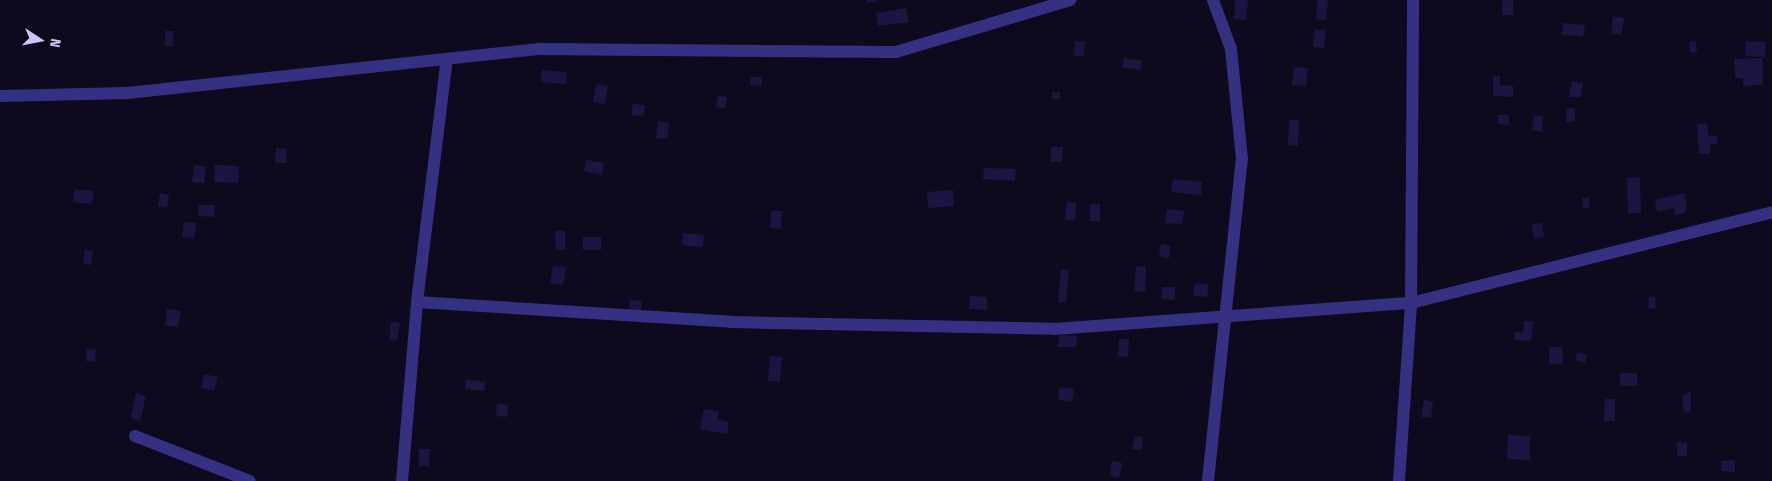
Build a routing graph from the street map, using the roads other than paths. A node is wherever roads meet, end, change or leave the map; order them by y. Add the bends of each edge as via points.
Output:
1 (1070, 0) edge
2 (1213, 0) edge
3 (1413, 0) edge
4 (447, 59) junction
5 (0, 96) edge
6 (1772, 212) edge
7 (417, 302) junction
8 (1411, 303) junction
9 (1225, 318) junction
10 (135, 436) dead end
11 (250, 481) edge
12 (402, 481) edge
13 (1208, 481) edge
14 (1399, 481) edge

1 - 4 street via 896,52 538,49
2 - 9 street via 1231,49 1242,159
3 - 8 street
4 - 5 street via 127,93
4 - 7 street
6 - 8 street
7 - 9 street via 731,322 1044,329
7 - 12 street
8 - 9 street
8 - 14 street
9 - 13 street
10 - 11 street

